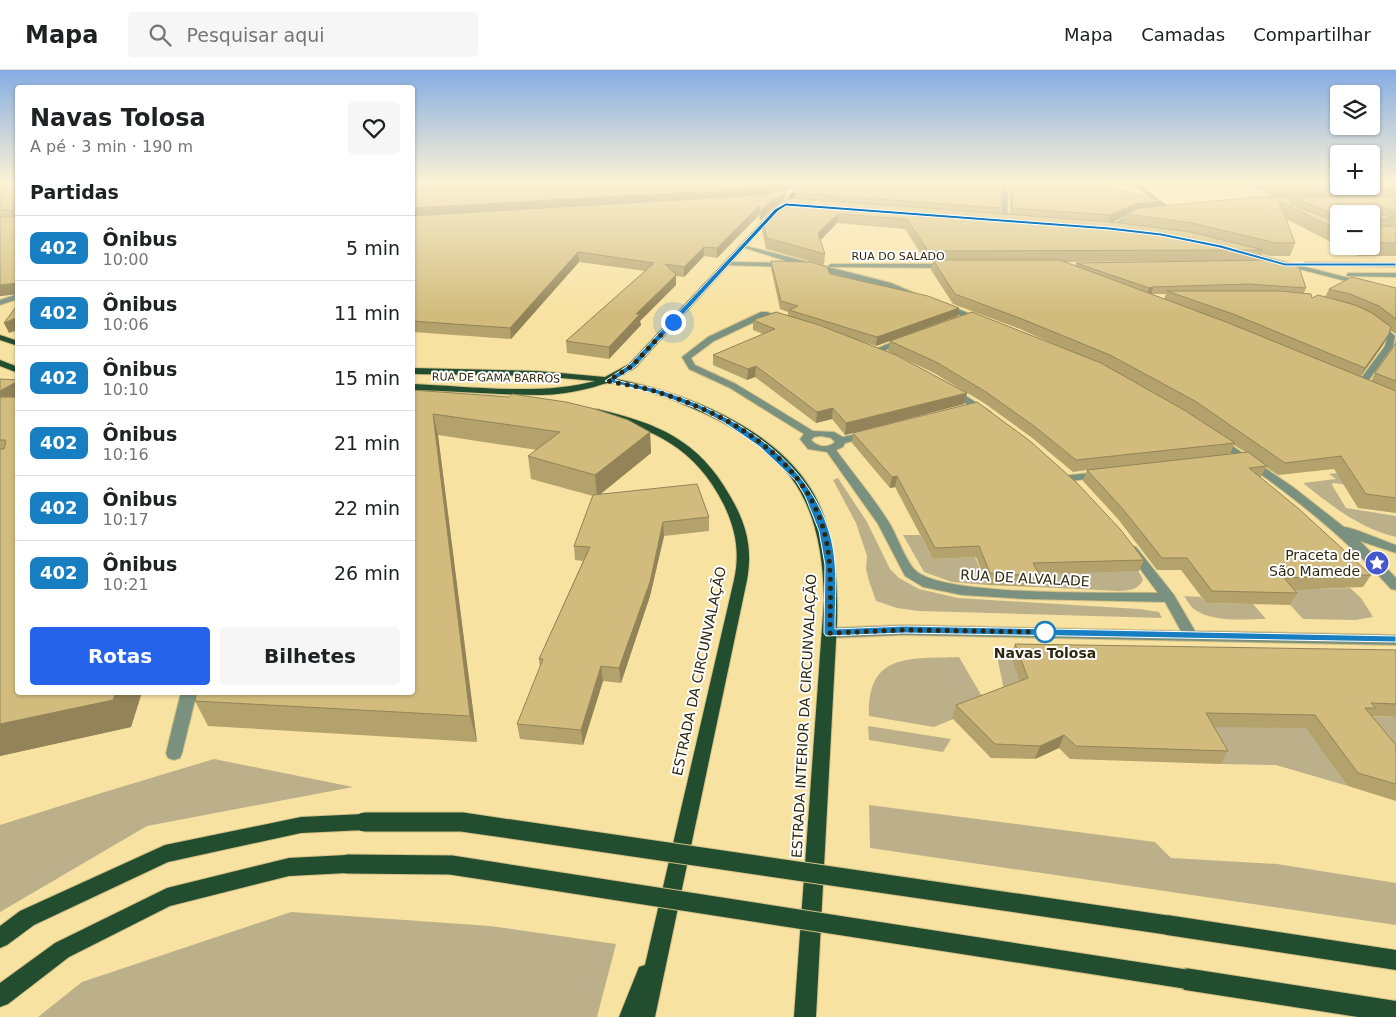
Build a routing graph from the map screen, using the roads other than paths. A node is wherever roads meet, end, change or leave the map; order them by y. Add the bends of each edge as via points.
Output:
1 (762, 225) edge
2 (1114, 225) edge
3 (1100, 228) edge
4 (1109, 228) junction
5 (1126, 230) edge
6 (744, 246) junction
7 (1237, 252) edge
8 (727, 264) junction
9 (1258, 264) edge
10 (1285, 264) junction
11 (1396, 264) edge
12 (811, 266) junction
13 (907, 266) junction
14 (955, 266) edge
15 (1326, 274) junction
16 (1396, 275) edge
17 (891, 280) junction
18 (1396, 292) edge
19 (15, 297) edge
20 (0, 303) edge
21 (970, 316) junction
22 (1367, 318) edge
23 (792, 322) edge
24 (953, 322) edge
25 (988, 323) edge
26 (0, 337) edge
27 (909, 338) edge
28 (15, 343) edge
29 (887, 356) edge
30 (0, 363) edge
31 (15, 369) edge
32 (415, 371) edge
33 (608, 381) junction
34 (1353, 382) edge
35 (942, 385) edge
36 (1361, 385) junction
37 (415, 387) edge
38 (1370, 389) edge
39 (415, 397) edge
40 (552, 404) edge
41 (974, 404) junction
42 (955, 409) edge
43 (588, 410) edge
44 (998, 421) edge
45 (875, 429) edge
46 (1208, 432) edge
47 (811, 434) junction
48 (835, 442) junction
49 (1245, 458) junction
50 (1226, 460) edge
51 (1109, 474) edge
52 (1070, 478) edge
53 (1331, 522) junction
54 (1126, 542) edge
55 (1396, 549) edge
56 (1396, 586) edge
57 (1169, 598) junction
58 (830, 633) junction
59 (1190, 634) junction
60 (1396, 640) edge
61 (188, 695) edge
62 (174, 753) dead end
63 (0, 938) edge
64 (659, 945) junction
65 (1396, 960) edge
66 (0, 996) edge
67 (1396, 1012) edge
68 (630, 1017) edge
69 (644, 1017) edge
70 (805, 1017) edge

1 - 6 main road, RUA DE GAMA BARROS
2 - 4 street
3 - 4 street
4 - 5 street
6 - 8 main road, RUA DE GAMA BARROS
6 - 12 street, RUA DO SALADO
7 - 10 street
8 - 12 street, RUA DO SALADO
8 - 33 main road, RUA DE GAMA BARROS via 632,366
9 - 10 street
10 - 11 street
10 - 15 street
12 - 13 street, RUA DO SALADO
12 - 17 street
13 - 14 street, RUA DO SALADO
13 - 17 street
15 - 16 street
15 - 18 street
17 - 21 street via 931,302
19 - 20 street
21 - 24 street
21 - 25 street
22 - 36 street via 1391,336 1389,346
23 - 47 street via 764,314 711,339 686,357 692,367 733,386
26 - 28 main road
27 - 29 street via 871,350
30 - 31 main road
32 - 33 main road, ESTRADA INTERIOR DA CIRCUNVALAÇÃO via 548,374
33 - 37 main road, RUA DE GAMA BARROS via 541,392
33 - 58 main road, ESTRADA INTERIOR DA CIRCUNVALAÇÃO via 659,392 728,421 763,445 800,480 824,531 830,565
34 - 36 street
35 - 41 street
36 - 38 street
39 - 40 main road
41 - 42 street
41 - 44 street
43 - 64 main road, ESTRADA DA CIRCUNVALAÇÃO via 646,426 694,456 713,476 736,516 744,553 738,595
45 - 48 street
46 - 49 street
47 - 48 street via 822,433
47 - 48 street via 805,439 816,449
48 - 57 street, RUA DE ALVALADE via 910,573 928,584 962,591 1026,595
49 - 50 street
49 - 53 street
51 - 52 street
53 - 55 street via 1360,537
53 - 56 street
54 - 57 street
57 - 59 street
58 - 59 street via 904,630
58 - 70 main road, ESTRADA INTERIOR DA CIRCUNVALAÇÃO
59 - 60 street
61 - 62 street
63 - 65 main road, bridge via 27,918 165,854 301,826 462,822
64 - 68 main road
64 - 69 main road, ESTRADA DA CIRCUNVALAÇÃO
66 - 67 main road, bridge via 62,950 167,896 289,867 451,865

